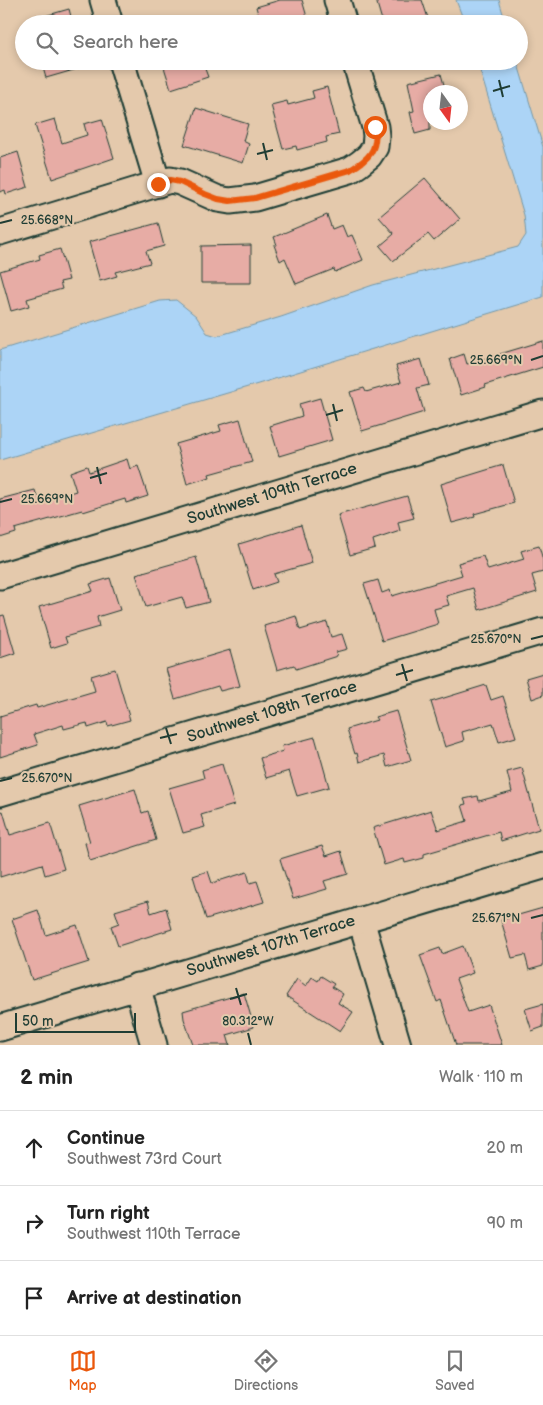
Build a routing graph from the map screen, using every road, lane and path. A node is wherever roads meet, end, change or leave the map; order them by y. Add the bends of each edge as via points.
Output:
1 (103, 0) edge
2 (337, 0) edge
3 (107, 15) edge
4 (341, 15) edge
5 (125, 70) edge
6 (358, 70) edge
7 (158, 184) junction
8 (0, 232) edge
9 (543, 413) edge
10 (0, 576) edge
11 (543, 630) edge
12 (0, 793) edge
13 (543, 866) edge
14 (361, 920) junction
15 (137, 986) junction
16 (0, 1028) edge
17 (154, 1045) edge
18 (398, 1045) edge

1 - 3 street
2 - 4 street
5 - 7 street
6 - 7 street via 376,136 375,147 369,156 350,170 244,200 218,199 170,180
7 - 8 street
9 - 10 street, Southwest 109th Terrace
11 - 12 street, Southwest 108th Terrace
13 - 14 street, Southwest 107th Terrace
14 - 15 street, Southwest 107th Terrace
14 - 18 street
15 - 16 street, Southwest 107th Terrace
15 - 17 street

